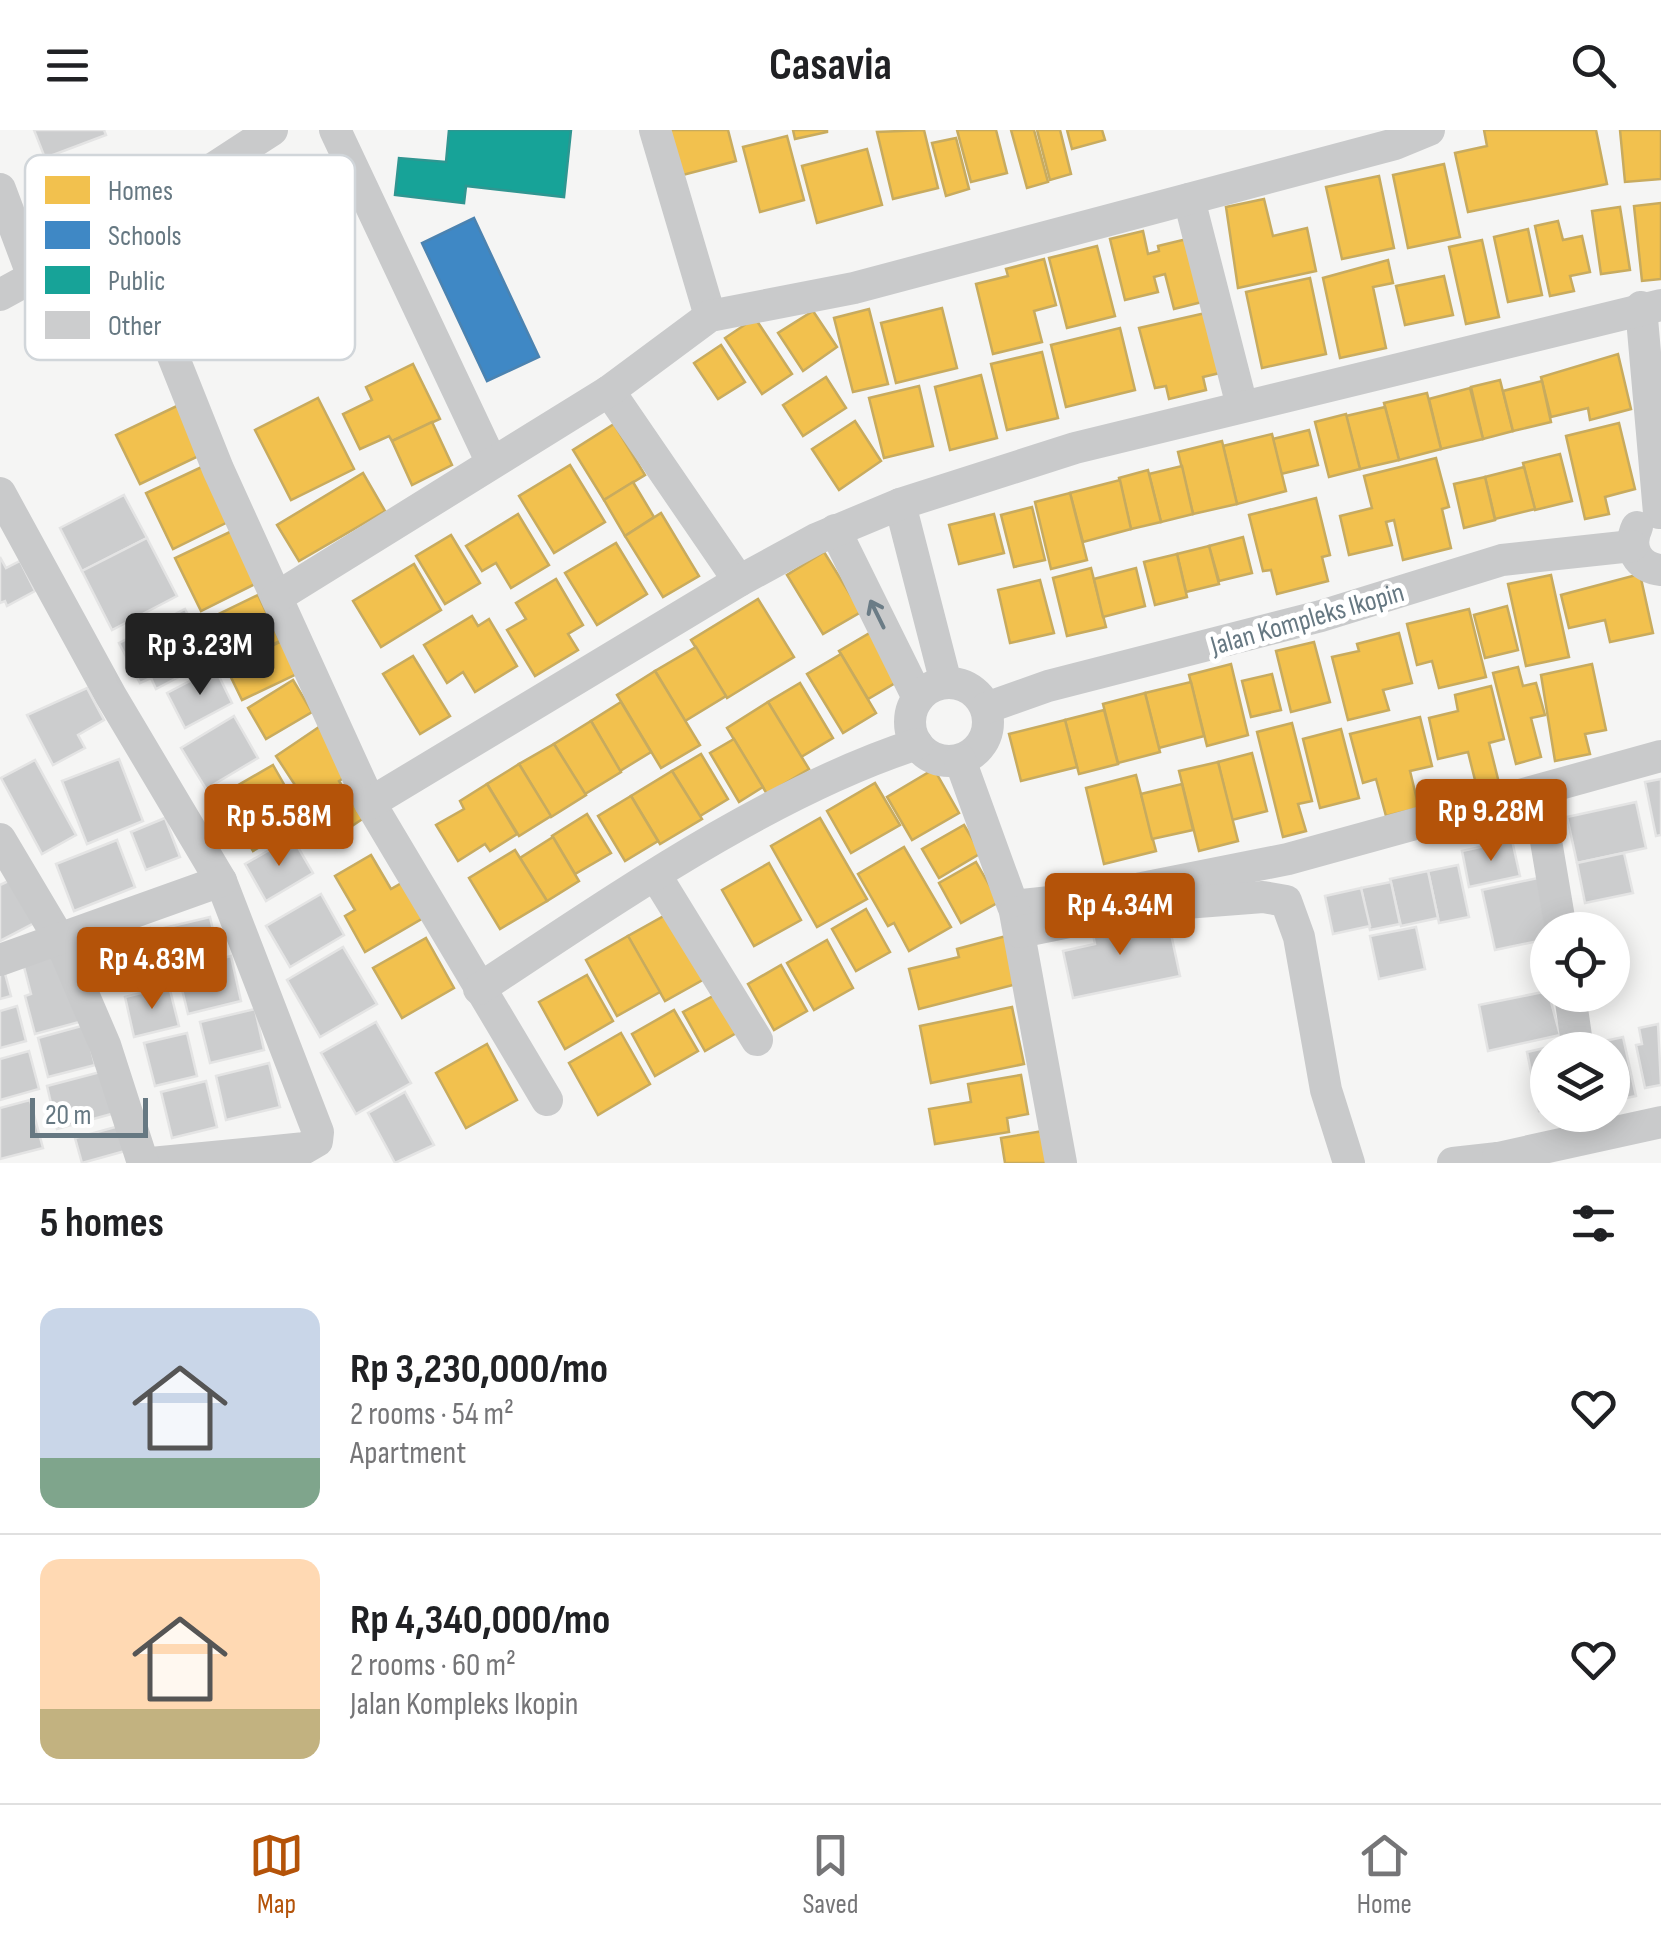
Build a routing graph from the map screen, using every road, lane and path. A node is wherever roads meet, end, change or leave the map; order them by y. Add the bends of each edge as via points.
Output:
1 (272, 130) edge
2 (336, 130) edge
3 (655, 130) edge
4 (1429, 130) edge
5 (234, 155) edge
6 (348, 155) edge
7 (355, 171) edge
8 (0, 189) edge
9 (1189, 199) junction
10 (25, 256) edge
11 (25, 281) edge
12 (0, 295) edge
13 (1651, 306) edge
14 (710, 316) junction
15 (174, 360) edge
16 (608, 391) junction
17 (1242, 406) junction
18 (491, 461) junction
19 (2, 502) edge
20 (900, 504) junction
21 (1660, 513) edge
22 (835, 530) junction
23 (1632, 546) junction
24 (1661, 570) edge
25 (739, 581) junction
26 (277, 597) junction
27 (932, 690) junction
28 (986, 708) junction
29 (917, 744) junction
30 (1661, 756) edge
31 (960, 760) junction
32 (370, 803) junction
33 (1545, 835) dead end
34 (0, 838) edge
35 (656, 876) junction
36 (221, 881) junction
37 (1558, 912) edge
38 (1016, 919) junction
39 (60, 940) junction
40 (0, 960) edge
41 (479, 989) junction
42 (757, 1040) dead end
43 (547, 1100) dead end
44 (1661, 1122) edge
45 (1630, 1124) edge
46 (1573, 1132) edge
47 (1499, 1160) edge
48 (143, 1163) edge
49 (151, 1163) edge
50 (1061, 1163) edge
51 (1349, 1163) edge
52 (1453, 1163) edge

1 - 5 street
2 - 6 street
3 - 14 street
4 - 9 street
7 - 18 street
8 - 10 street
9 - 14 street via 854,288
9 - 17 street
11 - 12 street
13 - 17 street
13 - 21 street
14 - 16 street
15 - 26 street
16 - 18 street
16 - 25 street
17 - 20 street via 1075,448
18 - 26 street
19 - 36 street
20 - 22 street
20 - 27 street
21 - 23 street via 1639,524
22 - 25 street
27 -> 22 street
23 - 24 street via 1643,564
23 - 28 street, Jalan Kompleks Ikopin via 1502,560
25 - 32 street
26 - 32 street
27 - 28 street via 970,688
27 - 29 street via 910,721
28 - 31 street via 985,739
29 - 31 street via 928,756
29 - 35 street via 853,764
30 - 38 street via 1288,859
31 - 38 street
32 - 41 street
33 - 37 street
34 - 39 street
35 - 41 street
35 - 42 street
36 - 39 street
36 - 49 street via 317,1141 305,1148
38 - 50 street
38 - 51 street via 1263,897 1286,901 1299,938 1326,1090
39 - 40 street
39 - 48 street via 105,1046
41 - 43 street
44 - 45 street
46 - 47 street
47 - 52 street

